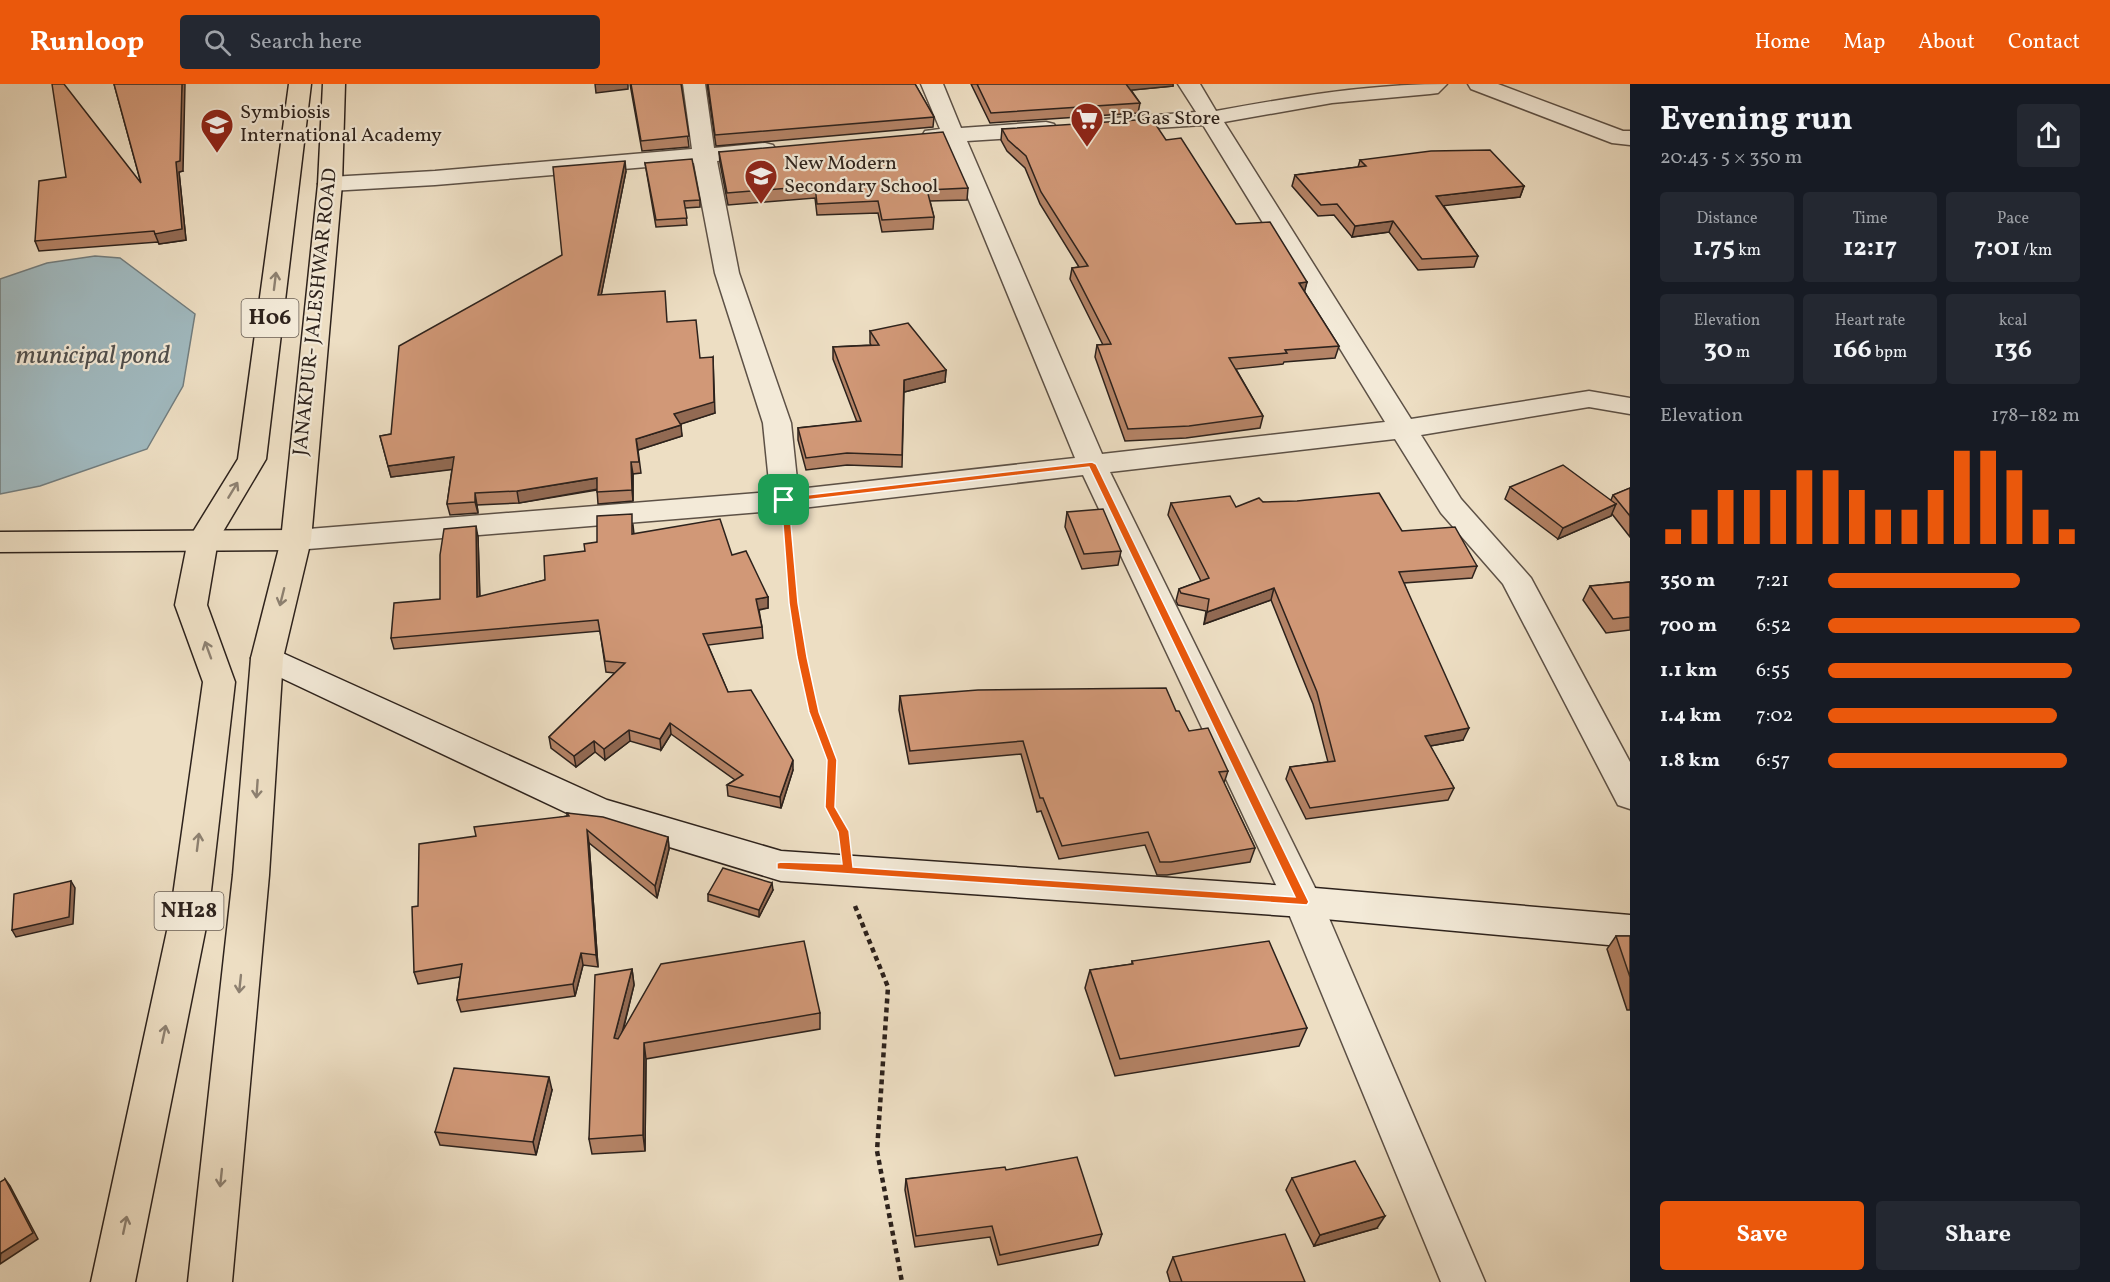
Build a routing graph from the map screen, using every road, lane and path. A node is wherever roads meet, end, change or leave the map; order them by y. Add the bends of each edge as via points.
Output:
1 (300, 84) edge
2 (334, 84) edge
3 (694, 84) edge
4 (932, 84) edge
5 (1189, 84) edge
6 (1436, 84) edge
7 (1479, 84) edge
8 (1211, 118) junction
9 (1094, 125) edge
10 (1071, 127) edge
11 (954, 135) junction
12 (906, 138) edge
13 (1630, 138) edge
14 (787, 148) edge
15 (704, 155) junction
16 (330, 184) junction
17 (1630, 406) edge
18 (1403, 429) junction
19 (1092, 464) junction
20 (784, 500) junction
21 (203, 540) junction
22 (296, 540) junction
23 (0, 542) edge
24 (267, 658) junction
25 (1630, 795) edge
26 (845, 841) dead end
27 (1303, 902) junction
28 (854, 903) dead end
29 (1630, 931) edge
30 (113, 1282) edge
31 (210, 1282) edge
32 (902, 1282) edge
33 (1463, 1282) edge

21 -> 1 main road, H06 via 252,459
2 - 16 main road, JANAKPUR- JALESHWAR ROAD / H06
3 - 15 street
4 - 11 street
5 - 8 street
6 - 8 street via 1430,88 1332,97
7 - 13 street via 1620,138
8 - 9 street
8 - 18 street
10 - 11 street
11 - 12 street
11 - 19 street
14 - 15 street
15 - 16 street
15 - 20 street via 727,273 777,423
16 - 22 main road, JANAKPUR- JALESHWAR ROAD / H06
17 - 18 street via 1589,399
18 - 19 street
18 - 25 street via 1451,506 1516,578
19 - 20 street
19 - 27 street
20 - 22 street
20 - 26 path via 802,657 814,712 832,760 830,807 844,831
21 - 22 main road
21 - 23 main road
30 -> 21 main road, NH28 via 189,917 219,682 191,605
22 -> 24 main road, NH28
24 - 27 street via 597,811 781,866
24 -> 31 main road, NH28 via 251,875
27 - 29 street
27 - 33 street
28 - 32 path via 888,987 877,1151

